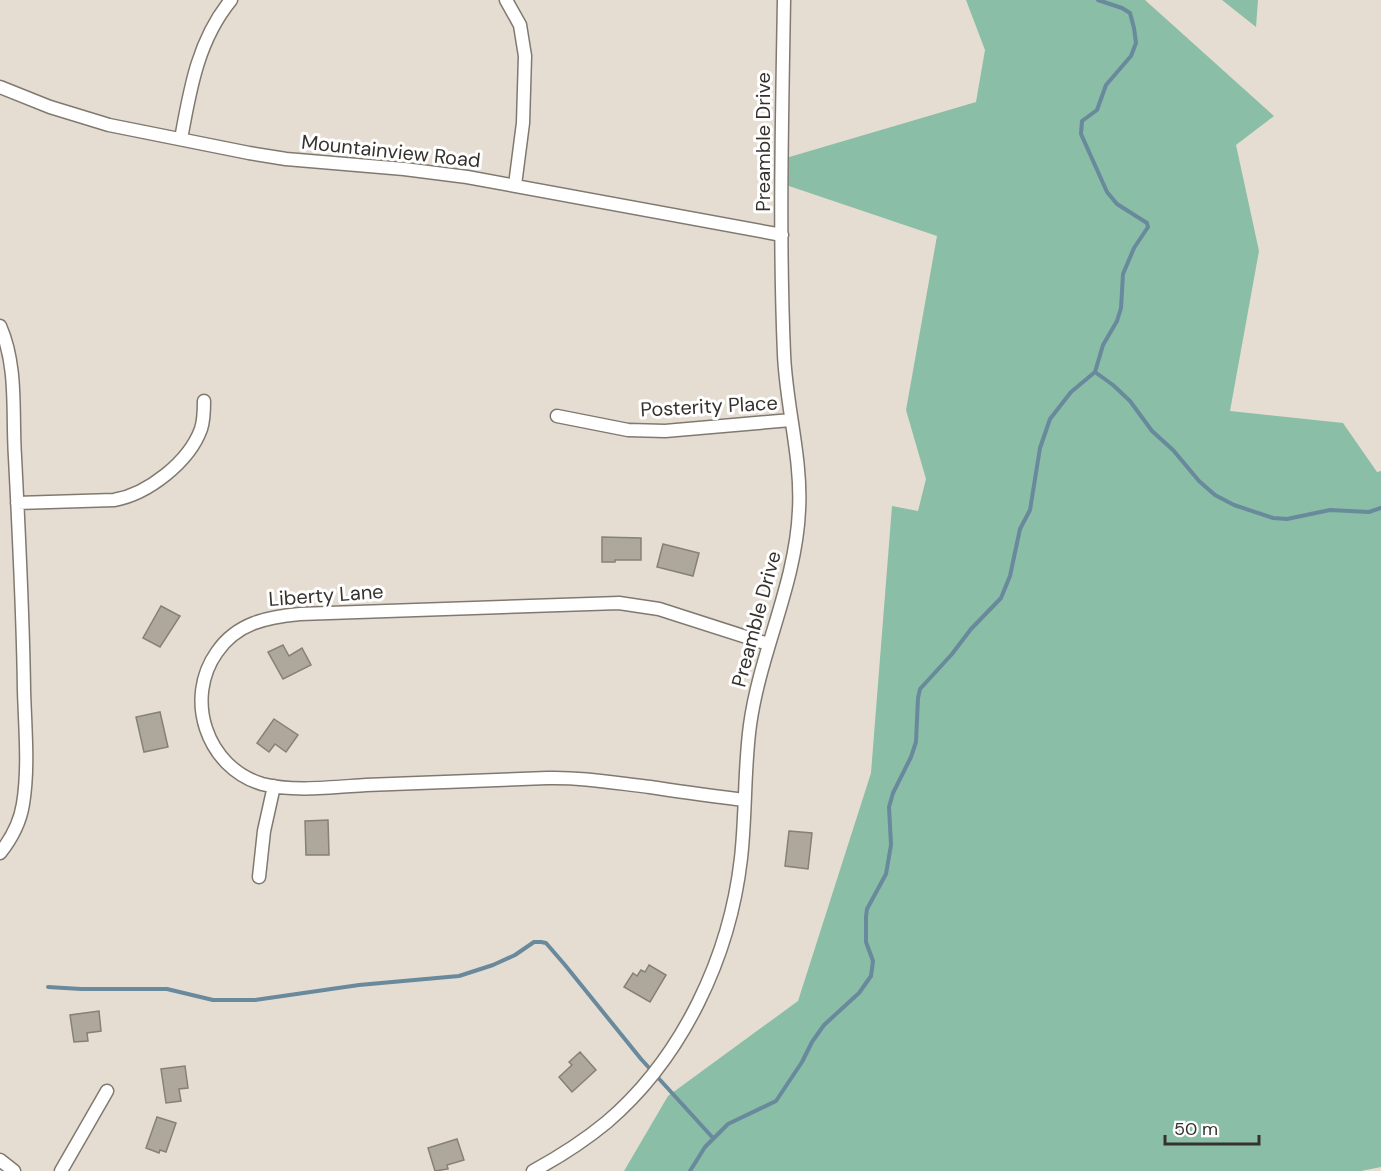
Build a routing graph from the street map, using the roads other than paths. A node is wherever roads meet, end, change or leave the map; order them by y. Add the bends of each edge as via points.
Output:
1 (231, 0) edge
2 (506, 0) edge
3 (784, 0) edge
4 (0, 87) edge
5 (181, 139) junction
6 (514, 185) junction
7 (782, 235) junction
8 (0, 326) edge
9 (204, 401) dead end
10 (557, 416) dead end
11 (791, 420) junction
12 (17, 503) junction
13 (768, 644) junction
14 (274, 786) junction
15 (744, 800) junction
16 (0, 853) edge
17 (259, 877) dead end
18 (107, 1091) dead end
19 (0, 1160) edge
20 (14, 1171) edge
21 (61, 1171) edge
22 (533, 1171) edge

1 - 5 street via 197,62
2 - 6 street via 520,25 525,56 523,123
3 - 7 street, Preamble Drive
4 - 5 street, Mountainview Road via 89,120
5 - 6 street, Mountainview Road via 286,159 404,169
6 - 7 street, Mountainview Road
7 - 11 street, Preamble Drive via 784,362
8 - 12 street via 13,373
9 - 12 street via 201,427 188,452 144,491 114,500
10 - 11 street, Posterity Place via 628,430 665,431
11 - 13 street, Preamble Drive via 800,488 797,533
12 - 16 street via 25,787 19,823
13 - 14 street, Liberty Lane via 659,609 619,603 262,618 230,636 218,650 202,683 200,702 209,738 218,753 245,777
13 - 15 street, Preamble Drive via 750,722
14 - 15 street, Liberty Lane via 592,779
14 - 17 street
15 - 22 street, Preamble Drive via 741,857 731,914 712,970 687,1023 655,1071 625,1105 574,1147
18 - 21 street
19 - 20 street

